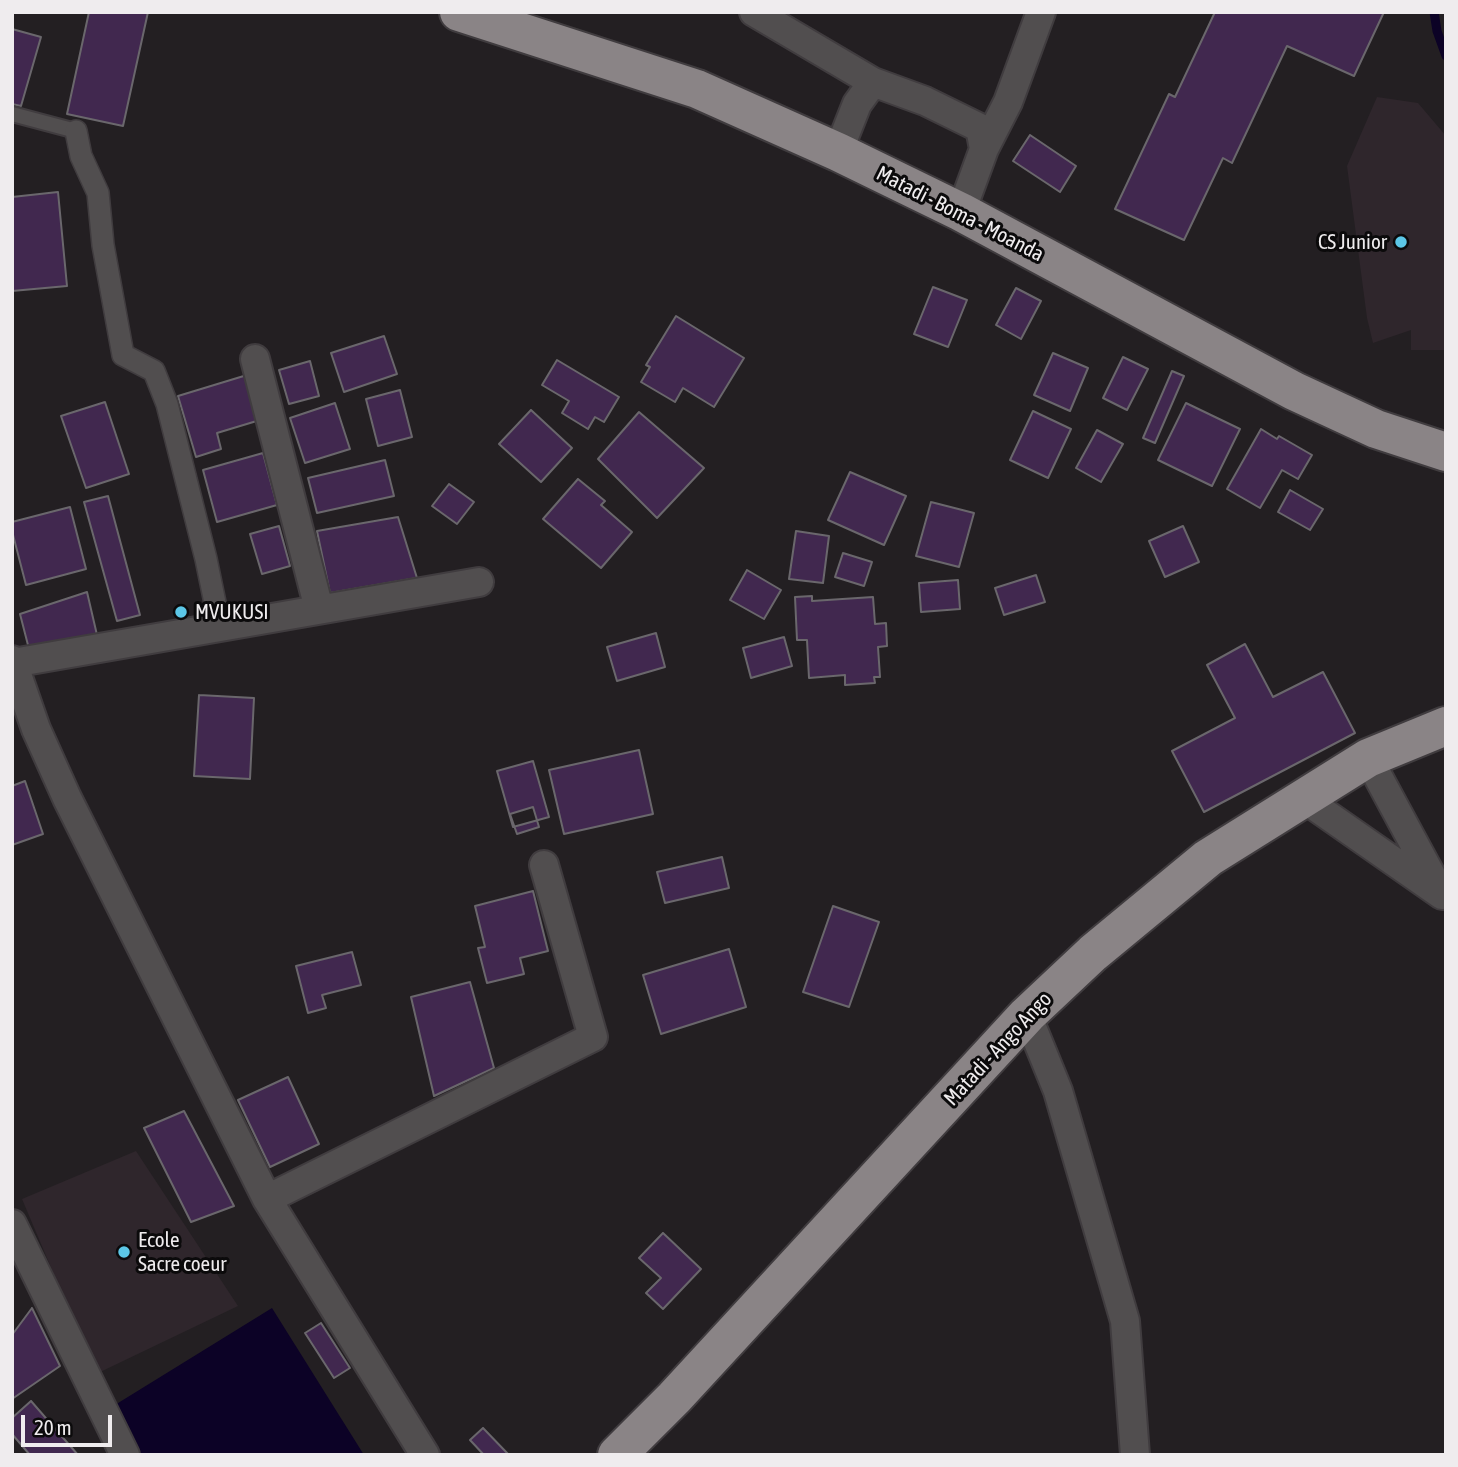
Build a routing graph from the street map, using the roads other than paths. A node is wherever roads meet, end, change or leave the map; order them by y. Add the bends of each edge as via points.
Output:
1 (460, 12) edge
2 (754, 12) edge
3 (1041, 12) edge
4 (873, 82) junction
5 (12, 114) edge
6 (76, 131) joint
7 (984, 149) junction
8 (838, 152) junction
9 (961, 212) junction
10 (255, 359) dead end
11 (1446, 452) edge
12 (479, 582) dead end
13 (319, 609) junction
14 (220, 627) junction
15 (13, 662) edge
16 (1446, 726) edge
17 (1368, 758) junction
18 (1303, 798) junction
19 (544, 865) dead end
20 (1444, 898) edge
21 (1027, 1015) junction
22 (267, 1199) junction
23 (12, 1224) edge
24 (125, 1455) edge
25 (425, 1455) edge
26 (617, 1455) edge
27 (1135, 1455) edge

1 - 8 highway, Matadi - Boma - Moanda via 697,89
2 - 4 street
3 - 7 street via 1008,102
4 - 7 street via 980,128
4 - 8 street via 857,104
5 - 6 lane
6 - 14 street via 81,156 98,193 122,355 154,370 167,404
7 - 9 street
8 - 9 highway, Matadi - Boma - Moanda
9 - 11 highway, Matadi - Boma - Moanda via 1294,391 1376,429
10 - 13 street
12 - 13 street
13 - 14 street
14 - 15 street
15 - 22 street via 36,729 67,797
16 - 17 highway, Matadi - Ango Ango
17 - 18 highway, Matadi - Ango Ango
17 - 20 street
18 - 20 street
18 - 21 highway, Matadi - Ango Ango via 1208,858 1093,953
19 - 22 street via 593,1037
21 - 26 highway, Matadi - Ango Ango
21 - 27 street via 1058,1091 1125,1321
22 - 25 street
23 - 24 street

